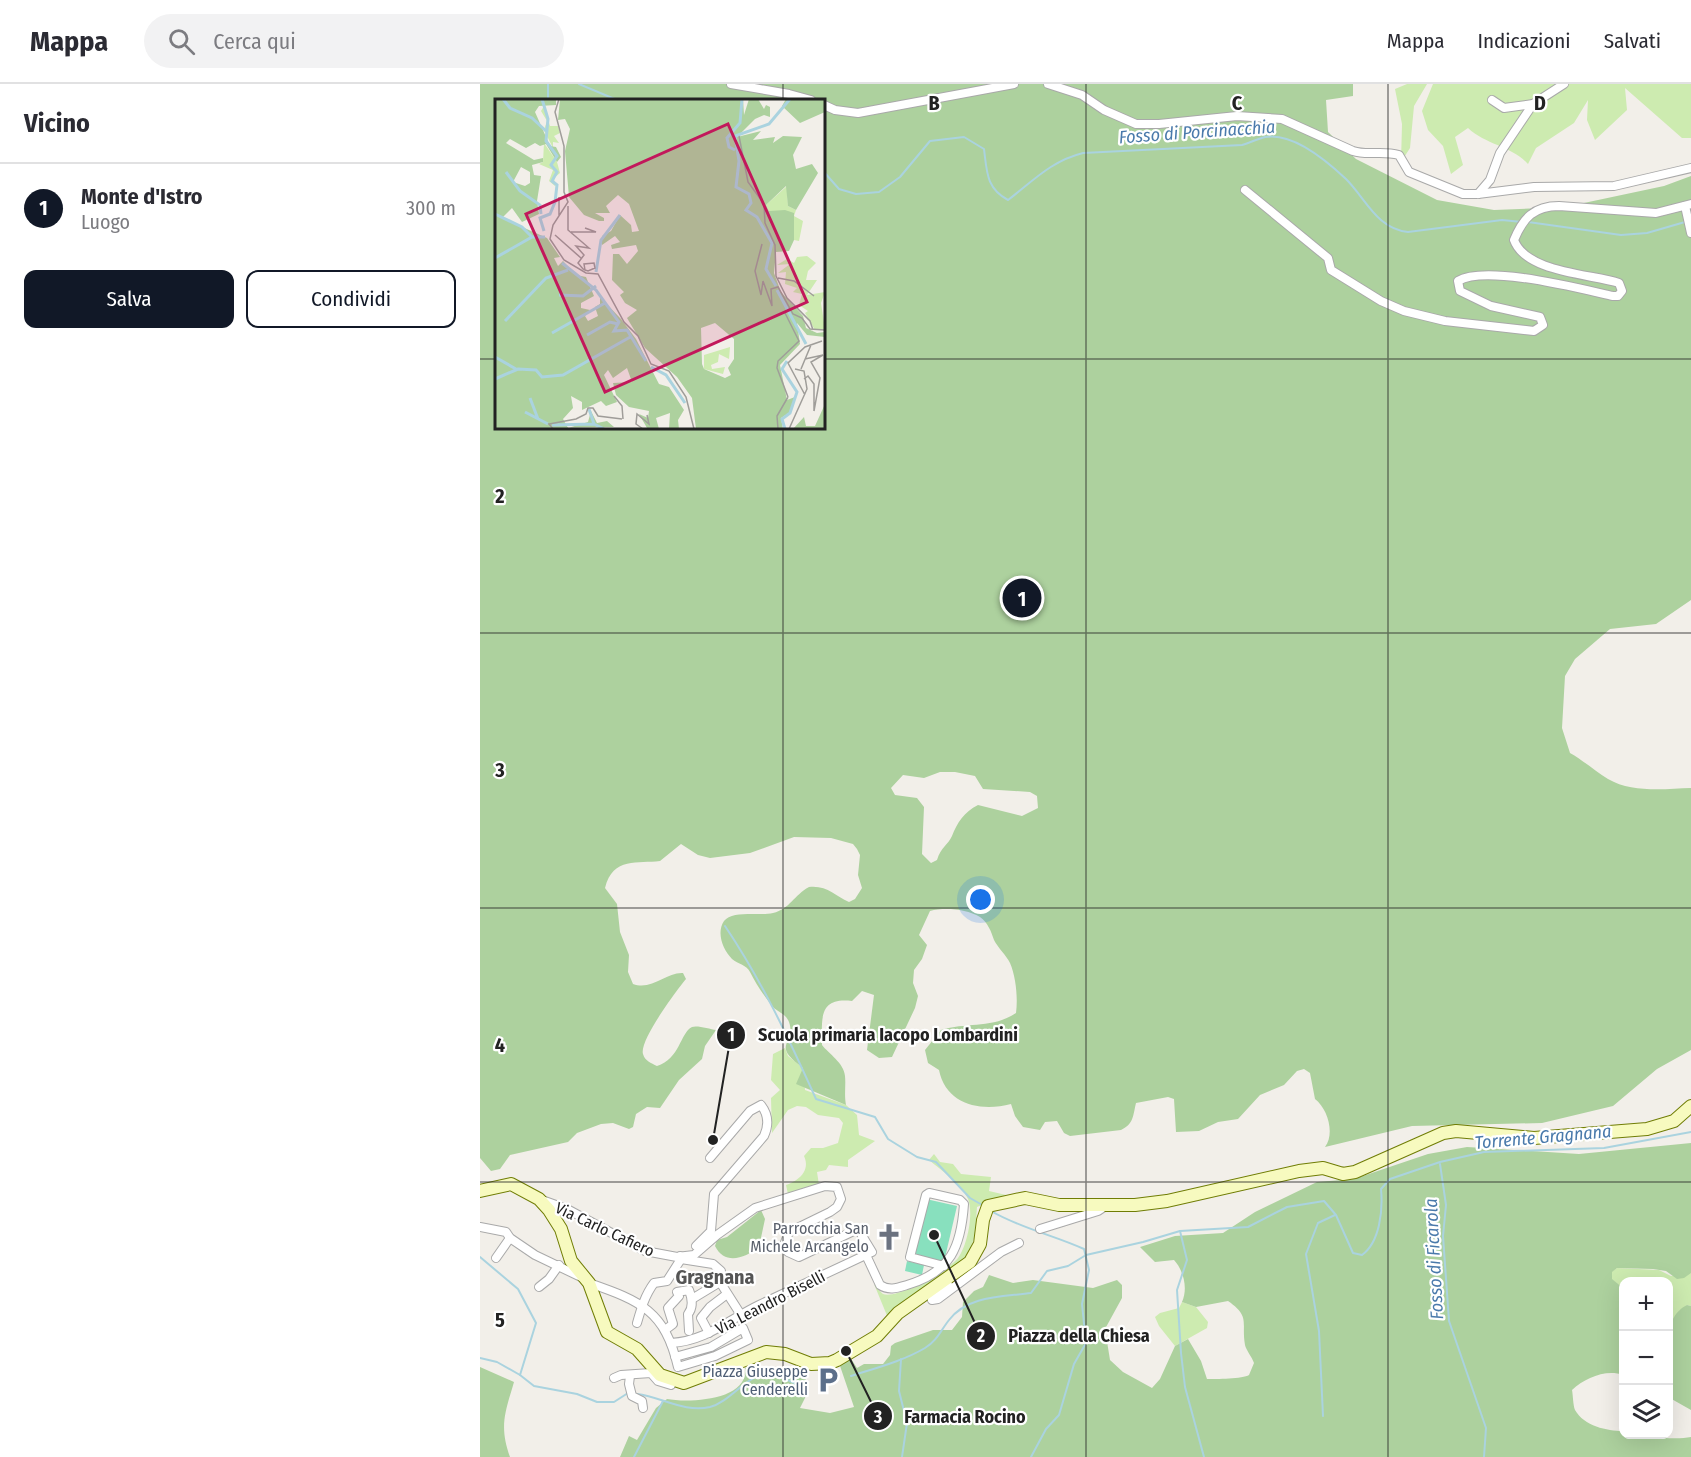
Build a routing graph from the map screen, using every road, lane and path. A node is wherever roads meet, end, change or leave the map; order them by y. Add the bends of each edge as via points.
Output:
1 (731, 84) edge
2 (1014, 84) edge
3 (1048, 84) edge
4 (1564, 84) edge
5 (808, 99) edge
6 (1492, 100) dead end
7 (1533, 104) junction
8 (825, 105) edge
9 (1691, 168) edge
10 (1245, 190) dead end
11 (1478, 195) junction
12 (1687, 208) edge
13 (1689, 231) edge
14 (1691, 1106) edge
15 (710, 1158) dead end
16 (480, 1191) edge
17 (539, 1198) junction
18 (1107, 1204) junction
19 (480, 1227) edge
20 (1040, 1229) dead end
21 (510, 1238) junction
22 (1019, 1243) dead end
23 (866, 1255) junction
24 (683, 1256) junction
25 (495, 1258) dead end
26 (559, 1265) junction
27 (944, 1266) junction
28 (588, 1281) junction
29 (947, 1281) junction
30 (720, 1282) junction
31 (539, 1287) dead end
32 (727, 1294) junction
33 (692, 1299) junction
34 (645, 1307) junction
35 (741, 1315) junction
36 (637, 1323) dead end
37 (673, 1324) junction
38 (743, 1328) dead end
39 (665, 1330) junction
40 (709, 1333) junction
41 (671, 1343) junction
42 (614, 1378) dead end
43 (629, 1380) junction
44 (684, 1383) junction
45 (643, 1408) dead end

1 - 5 street
2 - 8 street via 858,113
3 - 11 street via 1082,95 1136,124 1237,116 1282,119 1361,154 1383,151 1399,155 1409,172 1448,189
4 - 7 street
6 - 7 street via 1504,108
7 - 11 street
9 - 11 street via 1614,186 1534,187
10 - 12 street via 1328,258 1331,270 1382,301 1430,318 1534,331 1543,325 1540,317 1491,306 1463,293 1458,281 1466,276 1490,274 1613,296 1622,291 1619,283 1562,271 1524,253 1514,240 1530,214 1546,206 1656,213
12 - 13 street
14 - 18 main road via 1674,1121 1647,1130 1534,1138 1456,1131 1443,1133 1355,1172 1342,1174 1323,1168 1299,1171 1167,1201
15 - 24 street via 750,1111 761,1105 768,1128 764,1136 717,1189 711,1200 711,1231
16 - 17 main road via 512,1184
17 - 24 street, Via Carlo Cafiero via 645,1251
17 - 28 main road via 561,1229 572,1261
18 - 20 street via 1098,1211
18 - 29 main road via 1059,1205 1025,1198 987,1209 975,1254 964,1269
19 - 21 street via 501,1230
21 - 25 street
21 - 26 street
22 - 29 street via 932,1300 948,1285
23 - 24 street via 872,1252 858,1229 799,1257 784,1245 789,1232 837,1207 840,1191 831,1185 755,1208 694,1255
23 - 27 street via 880,1285 889,1289 917,1282
23 - 35 street, Via Leandro Biselli
24 - 30 street, Via Carlo Cafiero via 713,1264 721,1271
24 - 34 street via 667,1281 654,1283 646,1294
26 - 28 street
26 - 31 street
27 - 27 street via 910,1257 927,1194 964,1204 957,1247
28 - 34 street
28 - 44 main road via 607,1332 637,1349 660,1375
29 - 44 main road via 898,1313 877,1336 830,1363 812,1364 766,1352
30 - 32 street
30 - 33 street
32 - 35 street
32 - 40 street via 701,1318
33 - 37 street via 689,1327
33 - 37 street via 689,1290 677,1292 679,1296 665,1305
34 - 36 street
34 - 39 street
35 - 40 street, Via Leandro Biselli
37 - 39 street
38 - 41 street via 748,1340 678,1368
39 - 41 street
40 - 41 street, Via Leandro Biselli
42 - 43 street via 621,1375
43 - 44 street via 651,1373 658,1381
43 - 45 street via 632,1396 642,1401

